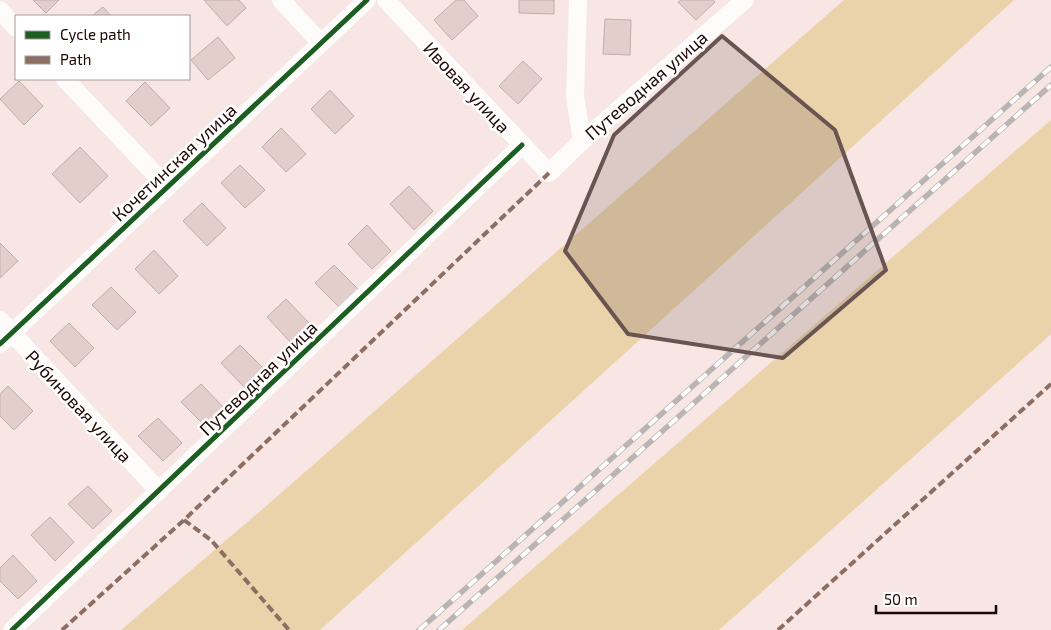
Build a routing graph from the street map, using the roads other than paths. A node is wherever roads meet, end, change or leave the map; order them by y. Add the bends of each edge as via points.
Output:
1 (281, 0) edge
2 (367, 0) edge
3 (386, 0) edge
4 (578, 0) edge
5 (745, 0) edge
6 (0, 10) edge
7 (15, 27) edge
8 (321, 43) junction
9 (65, 80) edge
10 (582, 141) junction
11 (522, 145) junction
12 (549, 173) joint
13 (167, 187) junction
14 (4, 333) edge
15 (159, 491) junction
16 (12, 630) edge

1 - 8 street
2 - 8 street, Кочетинская улица
3 - 11 street, Ивовая улица
4 - 10 street via 575,96
5 - 10 street, Путеводная улица
6 - 7 street
8 - 13 street, Кочетинская улица
9 - 13 street
10 - 12 street, Путеводная улица
11 - 12 street, Ивовая улица
11 - 15 street, Путеводная улица
13 - 14 street, Кочетинская улица
14 - 15 street, Рубиновая улица
15 - 16 street, Путеводная улица

